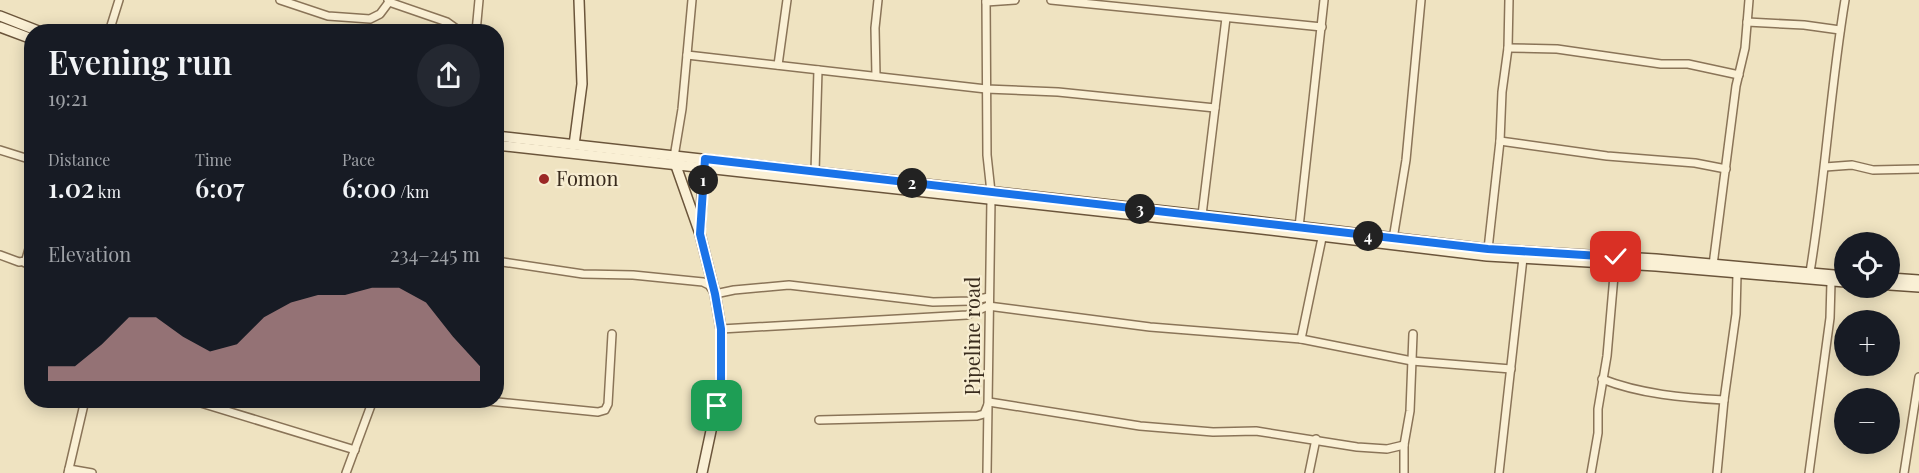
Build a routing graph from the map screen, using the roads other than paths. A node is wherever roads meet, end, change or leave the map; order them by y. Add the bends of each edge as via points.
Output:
1 (119, 0) edge
2 (280, 0) edge
3 (479, 0) edge
4 (579, 0) edge
5 (692, 0) edge
6 (787, 0) edge
7 (878, 0) edge
8 (1015, 0) edge
9 (1051, 0) edge
10 (1324, 0) edge
11 (1421, 0) edge
12 (1509, 0) edge
13 (1749, 0) edge
14 (1845, 0) edge
15 (289, 1) edge
16 (389, 1) edge
17 (986, 1) edge
18 (0, 16) edge
19 (1226, 18) junction
20 (1747, 22) junction
21 (112, 24) edge
22 (450, 24) edge
23 (477, 24) edge
24 (24, 25) edge
25 (0, 27) edge
26 (1322, 27) junction
27 (1840, 30) junction
28 (24, 36) edge
29 (1508, 48) junction
30 (687, 55) junction
31 (778, 65) junction
32 (818, 69) junction
33 (1739, 75) junction
34 (876, 76) junction
35 (986, 88) junction
36 (1215, 108) junction
37 (504, 137) edge
38 (1500, 141) junction
39 (574, 145) junction
40 (504, 146) edge
41 (0, 150) edge
42 (24, 158) edge
43 (675, 161) junction
44 (704, 164) junction
45 (1825, 167) junction
46 (1726, 169) junction
47 (1919, 169) edge
48 (815, 172) junction
49 (991, 196) junction
50 (1202, 216) junction
51 (1299, 227) junction
52 (700, 234) junction
53 (1322, 238) junction
54 (1393, 239) junction
55 (1488, 249) junction
56 (0, 255) edge
57 (1523, 258) junction
58 (24, 260) edge
59 (504, 262) edge
60 (1615, 264) junction
61 (1713, 265) junction
62 (1810, 272) junction
63 (1737, 274) junction
64 (1834, 275) edge
65 (1900, 279) edge
66 (1919, 280) edge
67 (1832, 282) joint
68 (1900, 286) edge
69 (1919, 287) edge
70 (715, 294) junction
71 (988, 301) junction
72 (721, 329) junction
73 (612, 334) dead end
74 (1413, 334) dead end
75 (1301, 339) junction
76 (1412, 361) junction
77 (1511, 369) junction
78 (1919, 377) edge
79 (1602, 379) junction
80 (1724, 400) junction
81 (989, 402) junction
82 (504, 403) edge
83 (83, 408) edge
84 (217, 408) edge
85 (370, 408) edge
86 (819, 420) dead end
87 (1316, 440) junction
88 (1404, 445) junction
89 (355, 450) junction
90 (68, 471) edge
91 (92, 473) edge
92 (346, 473) edge
93 (702, 473) edge
94 (987, 473) edge
95 (1309, 473) edge
96 (1404, 473) edge
97 (1499, 473) edge
98 (1591, 473) edge
99 (1717, 473) edge
100 (1809, 473) edge
101 (1904, 473) edge

1 - 21 street
2 - 15 street
3 - 23 street
4 - 39 main road via 582,84
5 - 30 street
6 - 31 street
7 - 34 street
8 - 17 street
9 - 19 street
10 - 26 street
11 - 54 street via 1406,160
12 - 29 street
13 - 20 street
14 - 27 street
15 - 16 street via 328,16 370,19 380,14
16 - 22 street
17 - 35 street, Pipeline road
18 - 24 main road
19 - 26 street
19 - 36 street
20 - 27 street
20 - 33 street
25 - 28 main road
26 - 51 street
27 - 45 street
29 - 33 street via 1688,64
29 - 38 street
30 - 31 street
30 - 43 street
31 - 32 street
32 - 34 street
32 - 48 street
33 - 46 street
34 - 35 street
35 - 36 street
35 - 49 street, Pipeline road
36 - 50 street
37 - 39 main road
38 - 46 street
38 - 55 street
39 - 43 main road
40 - 43 main road
41 - 42 street
43 - 44 main road
43 - 52 main road
44 - 48 main road
44 - 49 main road
44 - 52 main road
45 - 47 street
45 - 62 street
46 - 61 street
48 - 49 main road
49 - 50 main road
49 - 53 main road
49 - 71 street, Pipeline road
50 - 51 main road
51 - 54 main road
52 - 70 main road
53 - 57 main road
53 - 75 street
54 - 55 main road
55 - 61 main road
56 - 58 street
57 - 60 main road
57 - 77 street
59 - 70 street via 583,274 703,282
60 - 63 main road
60 - 79 street
61 - 62 main road
62 - 64 main road
63 - 67 main road
63 - 80 street via 1736,314
65 - 66 main road
67 - 100 street
68 - 69 main road
70 - 71 street via 789,285 933,303
70 - 72 main road
71 - 72 street via 967,315
71 - 75 street via 1150,327
71 - 81 street, Pipeline road
72 - 93 main road via 721,384
73 - 82 street via 605,410
74 - 76 street
75 - 76 street
76 - 77 street
76 - 88 street
77 - 97 street
78 - 101 street
79 - 80 street via 1640,390
79 - 98 street
80 - 99 street
81 - 86 street via 984,414 976,416
81 - 87 street via 1140,426 1256,431
81 - 94 street, Pipeline road
83 - 90 street
84 - 89 street
85 - 89 street
87 - 88 street via 1388,449
87 - 95 street
88 - 96 street
89 - 92 street
90 - 91 street

